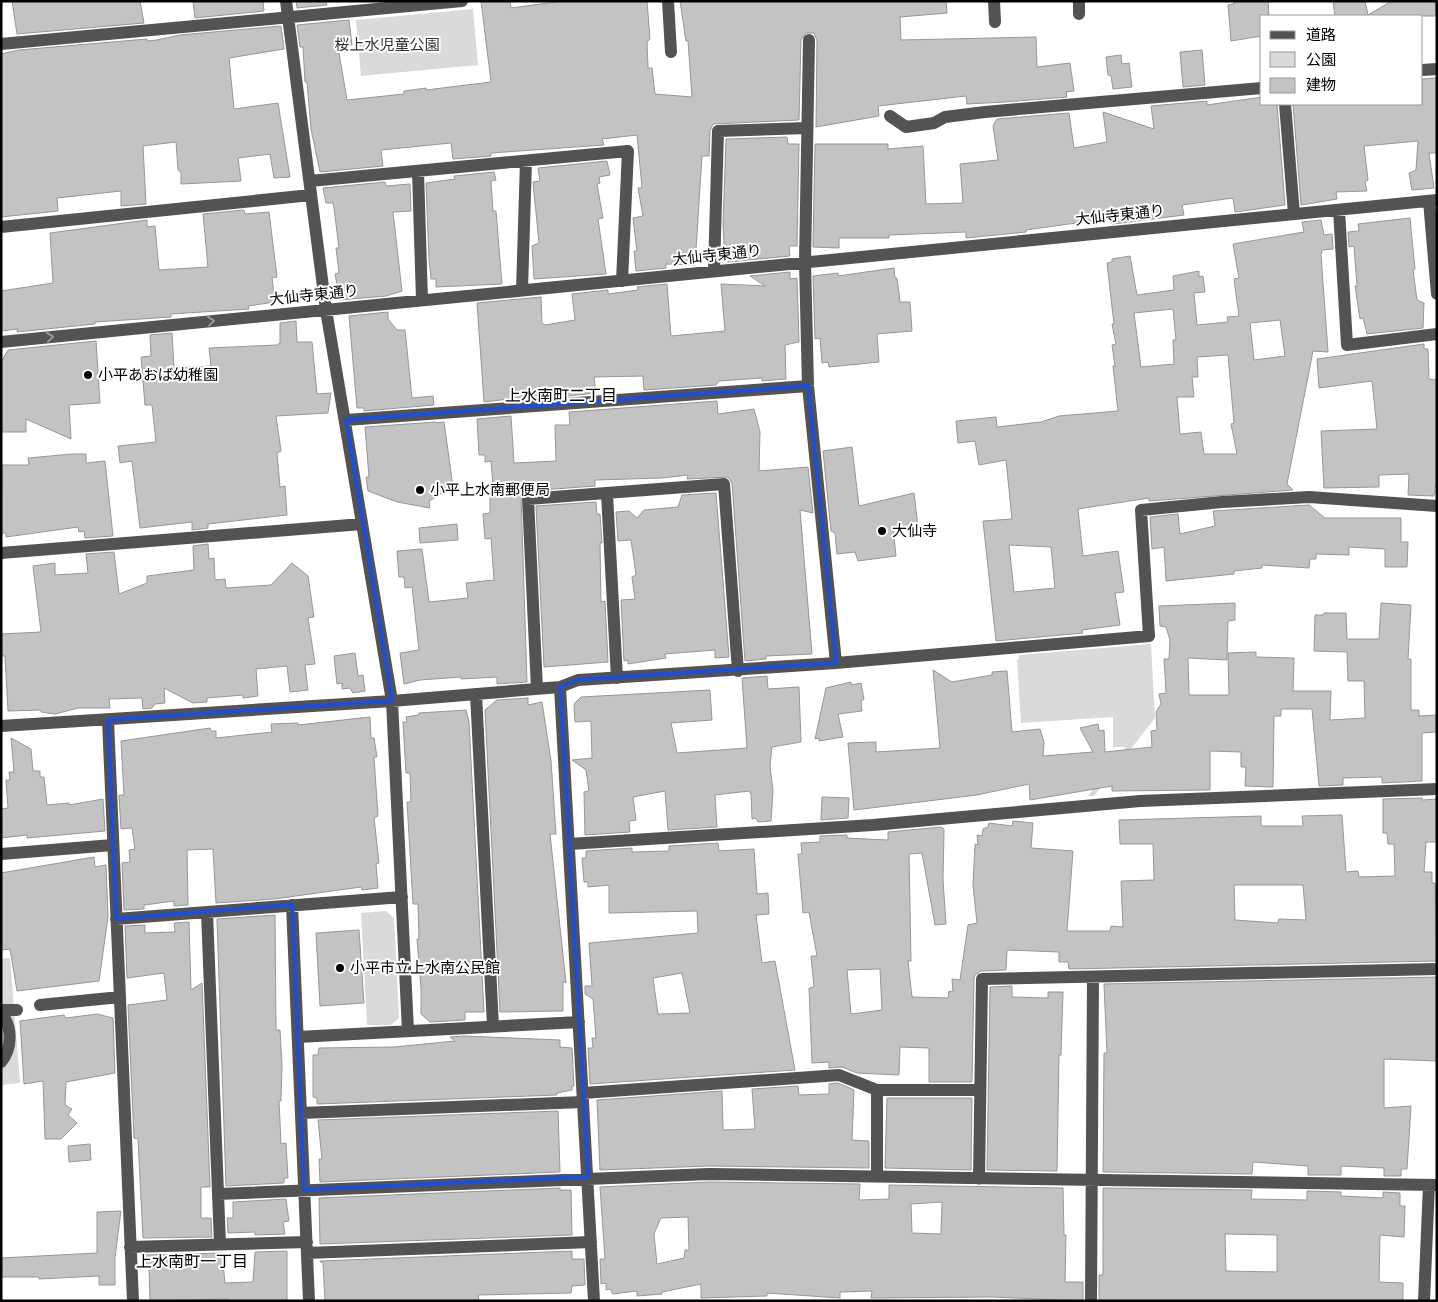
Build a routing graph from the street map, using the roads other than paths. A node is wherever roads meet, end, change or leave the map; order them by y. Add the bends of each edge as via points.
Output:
1 (286, 1) edge
2 (462, 1) edge
3 (668, 1) edge
4 (994, 1) edge
5 (288, 19) junction
6 (995, 22) dead end
7 (809, 40) dead end
8 (1, 44) edge
9 (671, 52) dead end
10 (1437, 69) edge
11 (1423, 70) edge
12 (1260, 88) edge
13 (1285, 105) edge
14 (890, 116) dead end
15 (807, 128) junction
16 (526, 161) junction
17 (418, 172) junction
18 (310, 181) junction
19 (311, 195) junction
20 (1433, 200) edge
21 (1339, 210) junction
22 (1294, 214) junction
23 (1, 227) edge
24 (805, 262) junction
25 (714, 272) junction
26 (622, 280) junction
27 (522, 290) junction
28 (1437, 294) edge
29 (422, 300) junction
30 (326, 310) junction
31 (1437, 334) edge
32 (1, 342) edge
33 (808, 386) junction
34 (346, 420) junction
35 (607, 494) junction
36 (1437, 506) edge
37 (362, 524) junction
38 (1, 553) edge
39 (836, 663) junction
40 (738, 671) junction
41 (617, 678) junction
42 (560, 687) junction
43 (537, 689) junction
44 (476, 694) junction
45 (392, 701) junction
46 (108, 720) junction
47 (1, 726) edge
48 (1437, 789) edge
49 (569, 844) junction
50 (113, 845) junction
51 (1, 854) edge
52 (402, 897) junction
53 (292, 905) junction
54 (207, 912) junction
55 (116, 919) junction
56 (1437, 969) edge
57 (1093, 977) junction
58 (120, 997) junction
59 (40, 1005) dead end
60 (17, 1010) dead end
61 (1, 1012) edge
62 (579, 1022) junction
63 (493, 1026) junction
64 (408, 1031) junction
65 (298, 1037) junction
66 (1, 1062) edge
67 (877, 1090) junction
68 (980, 1090) junction
69 (583, 1097) junction
70 (301, 1113) junction
71 (877, 1176) junction
72 (588, 1177) junction
73 (979, 1179) junction
74 (1092, 1181) junction
75 (1433, 1185) edge
76 (304, 1190) junction
77 (218, 1194) junction
78 (591, 1242) junction
79 (220, 1244) junction
80 (130, 1247) junction
81 (307, 1248) junction
82 (133, 1301) edge
83 (309, 1301) edge
84 (594, 1301) edge
85 (1091, 1301) edge
86 (1424, 1301) edge

1 - 5 street
2 - 5 street
3 - 9 street
4 - 6 street
5 - 8 street
5 - 18 street
7 - 15 street
10 - 11 street
12 - 14 street via 985,112 945,117 934,123 906,127
13 - 22 street
15 - 24 street
15 - 25 street via 718,131
16 - 17 street
16 - 26 street via 628,151
16 - 27 street
17 - 18 street
17 - 29 street
18 - 19 street
19 - 23 street
19 - 30 street
20 - 21 street, 大仙寺東通り
20 - 28 street
21 - 22 street, 大仙寺東通り
21 - 31 street via 1347,344
22 - 24 street, 大仙寺東通り
24 - 25 street, 大仙寺東通り
24 - 33 street
25 - 26 street, 大仙寺東通り
26 - 27 street, 大仙寺東通り
27 - 29 street, 大仙寺東通り
29 - 30 street, 大仙寺東通り
32 -> 30 street, 大仙寺東通り
30 - 34 street
33 - 34 street
33 - 39 street
34 - 37 street
35 - 40 street via 724,484
35 - 41 street
35 - 43 street via 528,499
36 - 39 street via 1309,497 1141,510 1149,636
37 - 38 street
37 - 45 street
39 - 40 street
40 - 41 street
41 - 42 street via 578,680
42 - 43 street
42 - 49 street
43 - 44 street
44 - 45 street
44 - 63 street
45 - 46 street
45 - 52 street
46 - 47 street
46 - 50 street
48 - 49 street via 1140,800 873,825
49 - 62 street
50 - 51 street
50 - 55 street
52 - 53 street
52 - 64 street
53 - 54 street
53 - 65 street
54 - 55 street
54 - 77 street
55 - 58 street
56 - 57 street
57 - 68 street via 982,979
57 - 74 street
58 - 59 street
58 - 80 street
60 - 61 street
61 - 66 street via 7,1022 10,1041
62 - 63 street
62 - 69 street
63 - 64 street
64 - 65 street
65 - 70 street
67 - 68 street
67 - 69 street via 839,1075
67 - 71 street
68 - 73 street
69 - 70 street
69 - 72 street
70 - 76 street
71 - 72 street via 709,1174
71 - 73 street
72 - 76 street
72 - 78 street
73 - 74 street
74 - 75 street
74 - 85 street
75 - 86 street
76 - 77 street
76 - 81 street
77 - 79 street
78 - 81 street
78 - 84 street
79 - 80 street
79 - 81 street
80 - 82 street
81 - 83 street

